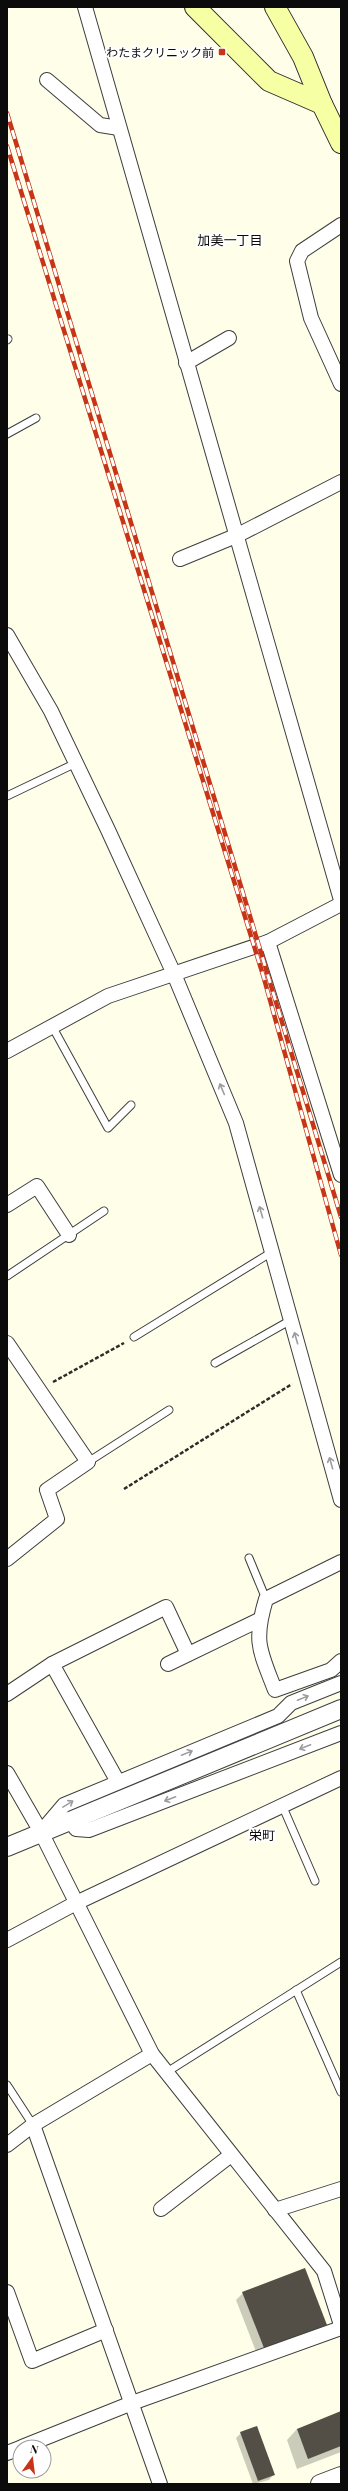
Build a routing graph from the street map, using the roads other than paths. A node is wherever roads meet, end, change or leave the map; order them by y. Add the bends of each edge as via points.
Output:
1 (85, 7) edge
2 (195, 7) edge
3 (275, 7) edge
4 (47, 80) dead end
5 (322, 104) junction
6 (118, 128) junction
7 (341, 143) edge
8 (341, 226) edge
9 (230, 338) dead end
10 (186, 363) junction
11 (341, 384) edge
12 (36, 418) dead end
13 (7, 434) edge
14 (341, 482) edge
15 (238, 535) junction
16 (180, 559) dead end
17 (8, 641) edge
18 (76, 763) junction
19 (7, 796) edge
20 (341, 900) edge
21 (341, 904) edge
22 (268, 942) junction
23 (174, 974) junction
24 (52, 1026) junction
25 (7, 1051) edge
26 (131, 1106) dead end
27 (341, 1175) edge
28 (7, 1205) edge
29 (104, 1211) dead end
30 (69, 1235) junction
31 (272, 1252) junction
32 (7, 1276) edge
33 (290, 1320) junction
34 (134, 1337) road end
35 (7, 1343) edge
36 (215, 1363) dead end
37 (169, 1410) dead end
38 (88, 1462) junction
39 (341, 1500) edge
40 (249, 1558) dead end
41 (7, 1559) edge
42 (341, 1562) edge
43 (266, 1599) junction
44 (259, 1620) junction
45 (188, 1654) junction
46 (341, 1661) edge
47 (52, 1664) junction
48 (168, 1664) dead end
49 (341, 1683) edge
50 (7, 1694) edge
51 (341, 1709) edge
52 (341, 1733) edge
53 (7, 1773) edge
54 (341, 1778) edge
55 (118, 1782) junction
56 (282, 1805) junction
57 (70, 1819) junction
58 (41, 1832) junction
59 (7, 1847) edge
60 (315, 1881) dead end
61 (76, 1903) junction
62 (7, 1940) edge
63 (341, 1962) edge
64 (296, 1990) junction
65 (152, 2054) junction
66 (167, 2072) junction
67 (7, 2085) edge
68 (341, 2092) edge
69 (33, 2126) junction
70 (7, 2145) edge
71 (231, 2155) junction
72 (341, 2189) edge
73 (161, 2209) dead end
74 (275, 2210) junction
75 (7, 2292) edge
76 (341, 2325) edge
77 (341, 2328) edge
78 (106, 2330) junction
79 (132, 2403) junction
80 (41, 2439) edge
81 (341, 2476) edge
82 (160, 2484) edge
83 (320, 2484) edge

1 - 6 street
2 - 5 main road via 269,81
3 - 5 main road via 303,57
4 - 6 street via 100,125
5 - 7 main road
6 - 10 street
8 - 11 street via 302,252 297,261 311,318
9 - 10 street
10 - 15 street
12 - 13 lane
14 - 15 street
15 - 16 street
15 - 20 street
17 - 18 street via 51,711
18 - 19 lane
18 - 23 street
21 - 22 street
22 - 23 street
22 - 27 street
23 - 24 street via 108,996
31 -> 23 street via 236,1123
24 - 25 street
24 - 26 lane via 108,1128
28 - 30 street via 37,1186
29 - 30 lane
30 - 32 lane
31 - 33 street
31 - 34 lane
33 - 36 lane
39 -> 33 street
35 - 38 street
37 - 38 lane
38 - 41 street via 47,1490 57,1519
40 - 43 lane
42 - 43 street
43 - 44 street
44 - 45 street
44 - 46 street via 258,1647 275,1690 331,1670
45 - 47 street via 166,1607
45 - 48 street
47 - 50 street
47 - 55 street
55 -> 49 street via 278,1716 291,1703
51 - 57 street
52 -> 57 street via 89,1830 76,1829
53 - 58 street
54 - 56 street
58 -> 55 street via 64,1805
56 - 60 lane
56 - 61 street
57 - 58 street
58 - 59 street
58 - 61 street
61 - 62 street
61 - 65 street
63 - 64 lane
64 - 66 lane
64 - 68 lane
65 - 66 street
65 - 69 street
66 - 71 street
67 - 69 lane
69 - 70 street
69 - 78 street
71 - 73 street
71 - 74 street
72 - 74 street
74 - 76 street via 324,2271
75 - 78 street via 32,2361
77 - 79 street
78 - 79 street
79 - 80 street
79 - 82 street
81 - 83 street

